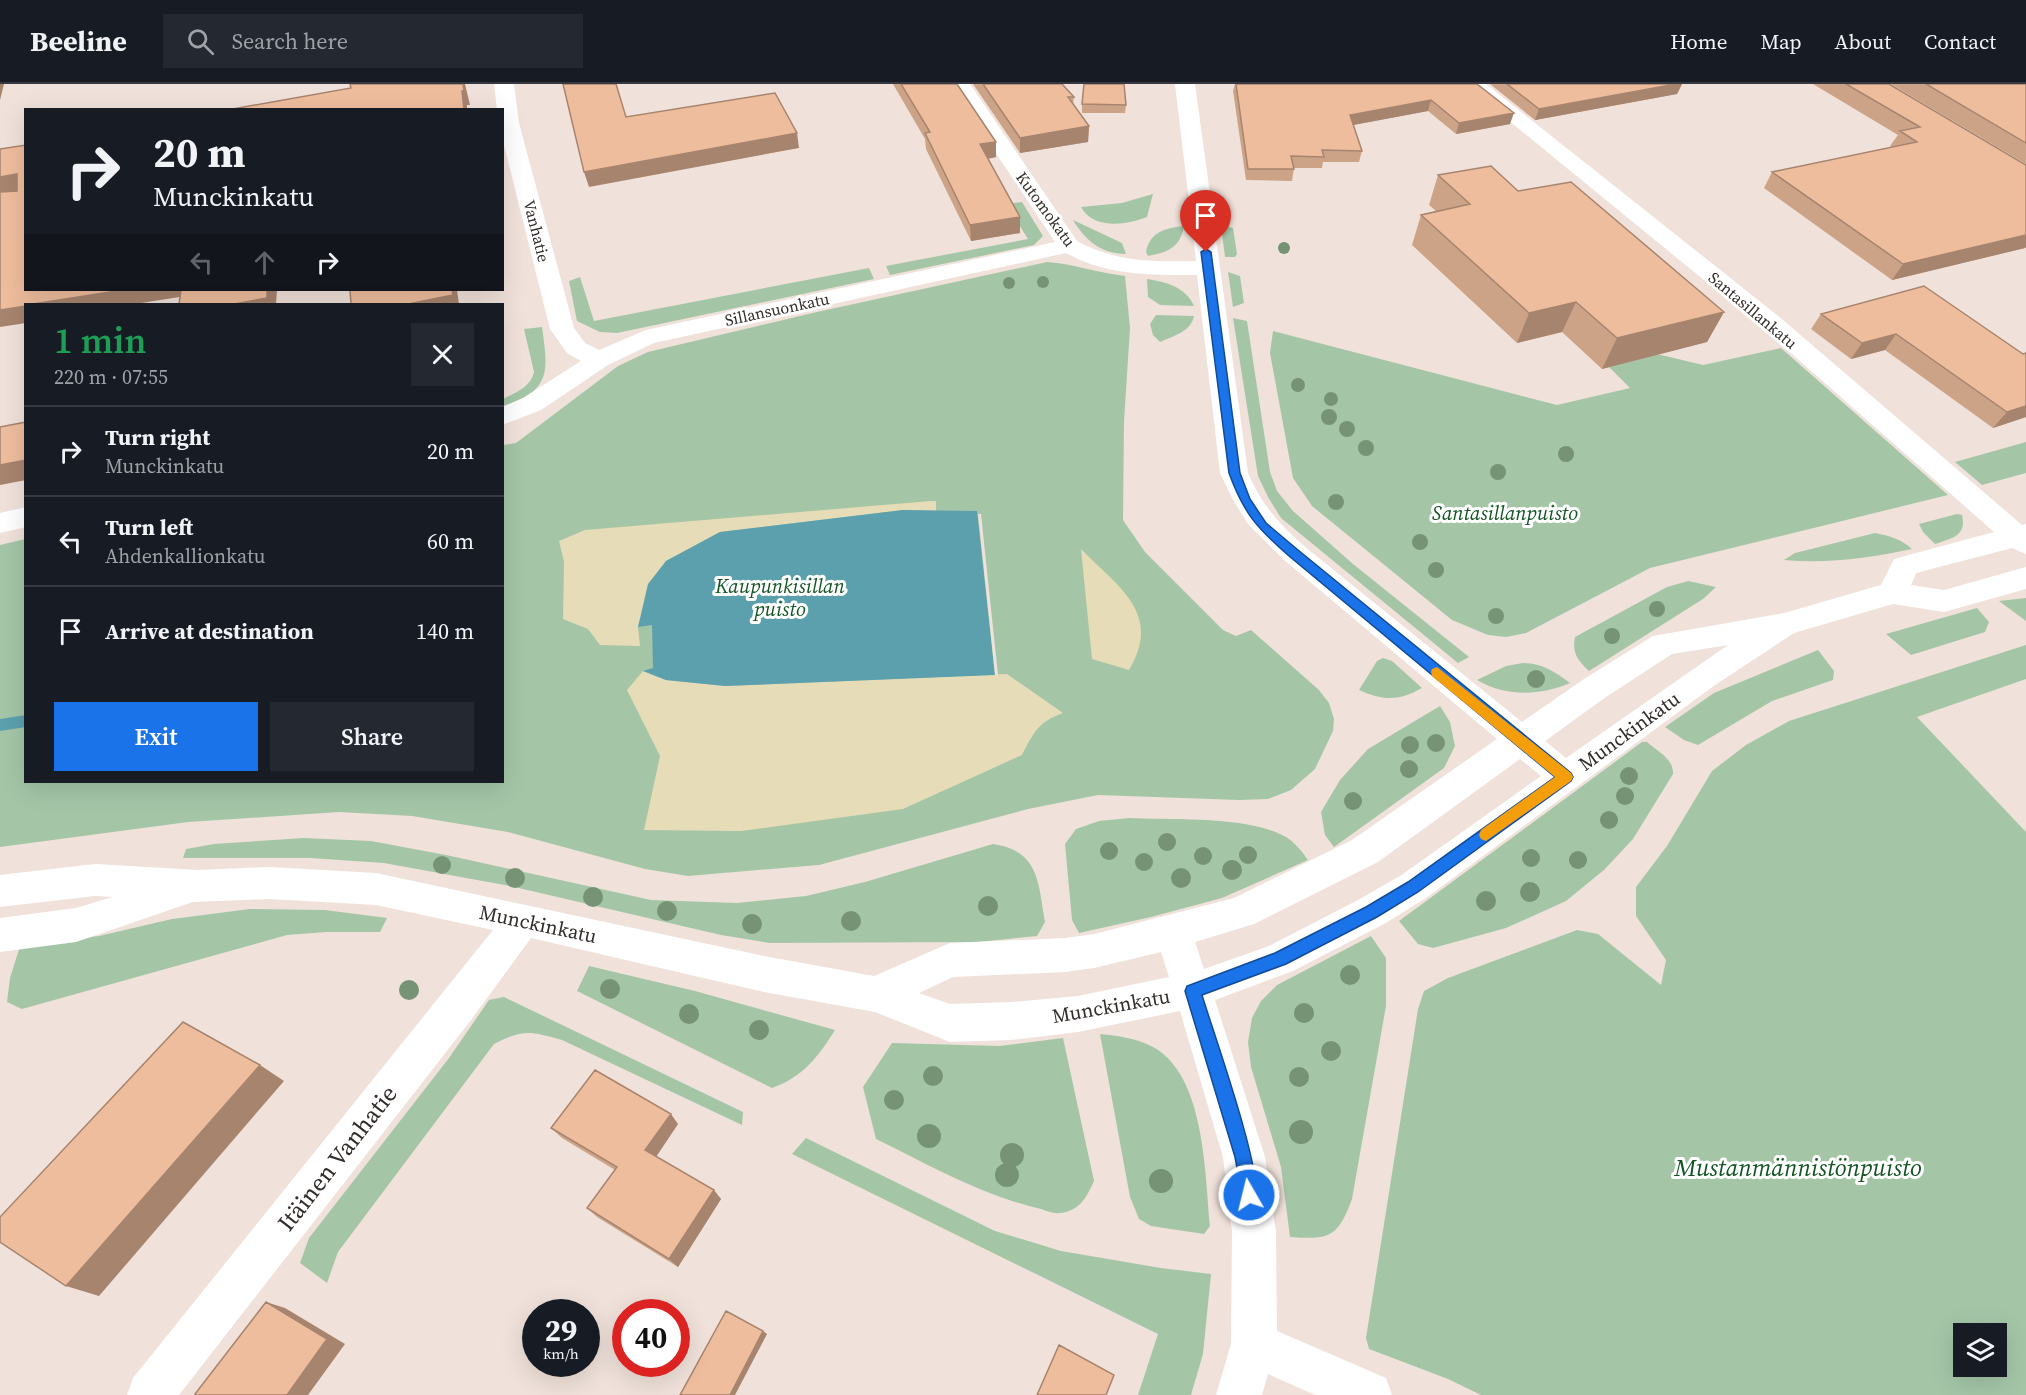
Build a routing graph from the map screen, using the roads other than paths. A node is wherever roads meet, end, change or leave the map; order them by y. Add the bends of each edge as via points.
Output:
1 (504, 84) edge
2 (960, 84) edge
3 (1185, 84) edge
4 (1474, 84) edge
5 (506, 123) edge
6 (1069, 246) junction
7 (1208, 268) junction
8 (599, 360) junction
9 (504, 416) edge
10 (24, 517) edge
11 (0, 523) edge
12 (2023, 538) edge
13 (2026, 578) edge
14 (1893, 593) junction
15 (1785, 624) junction
16 (1519, 740) junction
17 (1566, 777) junction
18 (198, 886) junction
19 (0, 891) edge
20 (523, 920) junction
21 (1173, 932) junction
22 (0, 935) edge
23 (1192, 991) junction
24 (875, 993) junction
25 (1254, 1344) junction
26 (150, 1395) edge
27 (1239, 1395) edge
28 (1369, 1395) edge

1 - 5 street, Vanhatie
2 - 6 street, Kutomokatu
3 - 7 street
4 - 12 street, Santasillankatu via 1768,320
5 - 8 street, Vanhatie via 562,328 576,348
6 - 7 street, Kutomokatu via 1105,263
6 - 8 street, Sillansuonkatu via 646,338
7 - 16 street via 1234,473 1244,500 1262,526
8 - 9 street, Sillansuonkatu via 532,404
10 - 11 street
12 - 14 street via 1904,566
13 - 14 street, Munckinkatu via 1944,602
14 - 15 street, Munckinkatu
15 - 16 street, Munckinkatu via 1664,644
15 - 17 street, Munckinkatu via 1704,676
16 - 17 street
16 - 21 street, Munckinkatu via 1365,851 1241,912
17 - 23 street, Munckinkatu via 1413,887 1371,912 1280,959
18 - 19 street, Munckinkatu via 95,880
18 - 20 street, Munckinkatu via 269,883 376,889
18 - 22 street, Munckinkatu via 76,925
20 - 24 street, Munckinkatu via 764,974
20 - 26 street, Itäinen Vanhatie
21 - 23 street
21 - 24 street, Munckinkatu via 1074,954 950,960
23 - 24 street, Munckinkatu via 1078,1014 950,1023
23 - 25 street via 1244,1157 1254,1232
25 - 27 street
25 - 28 street

